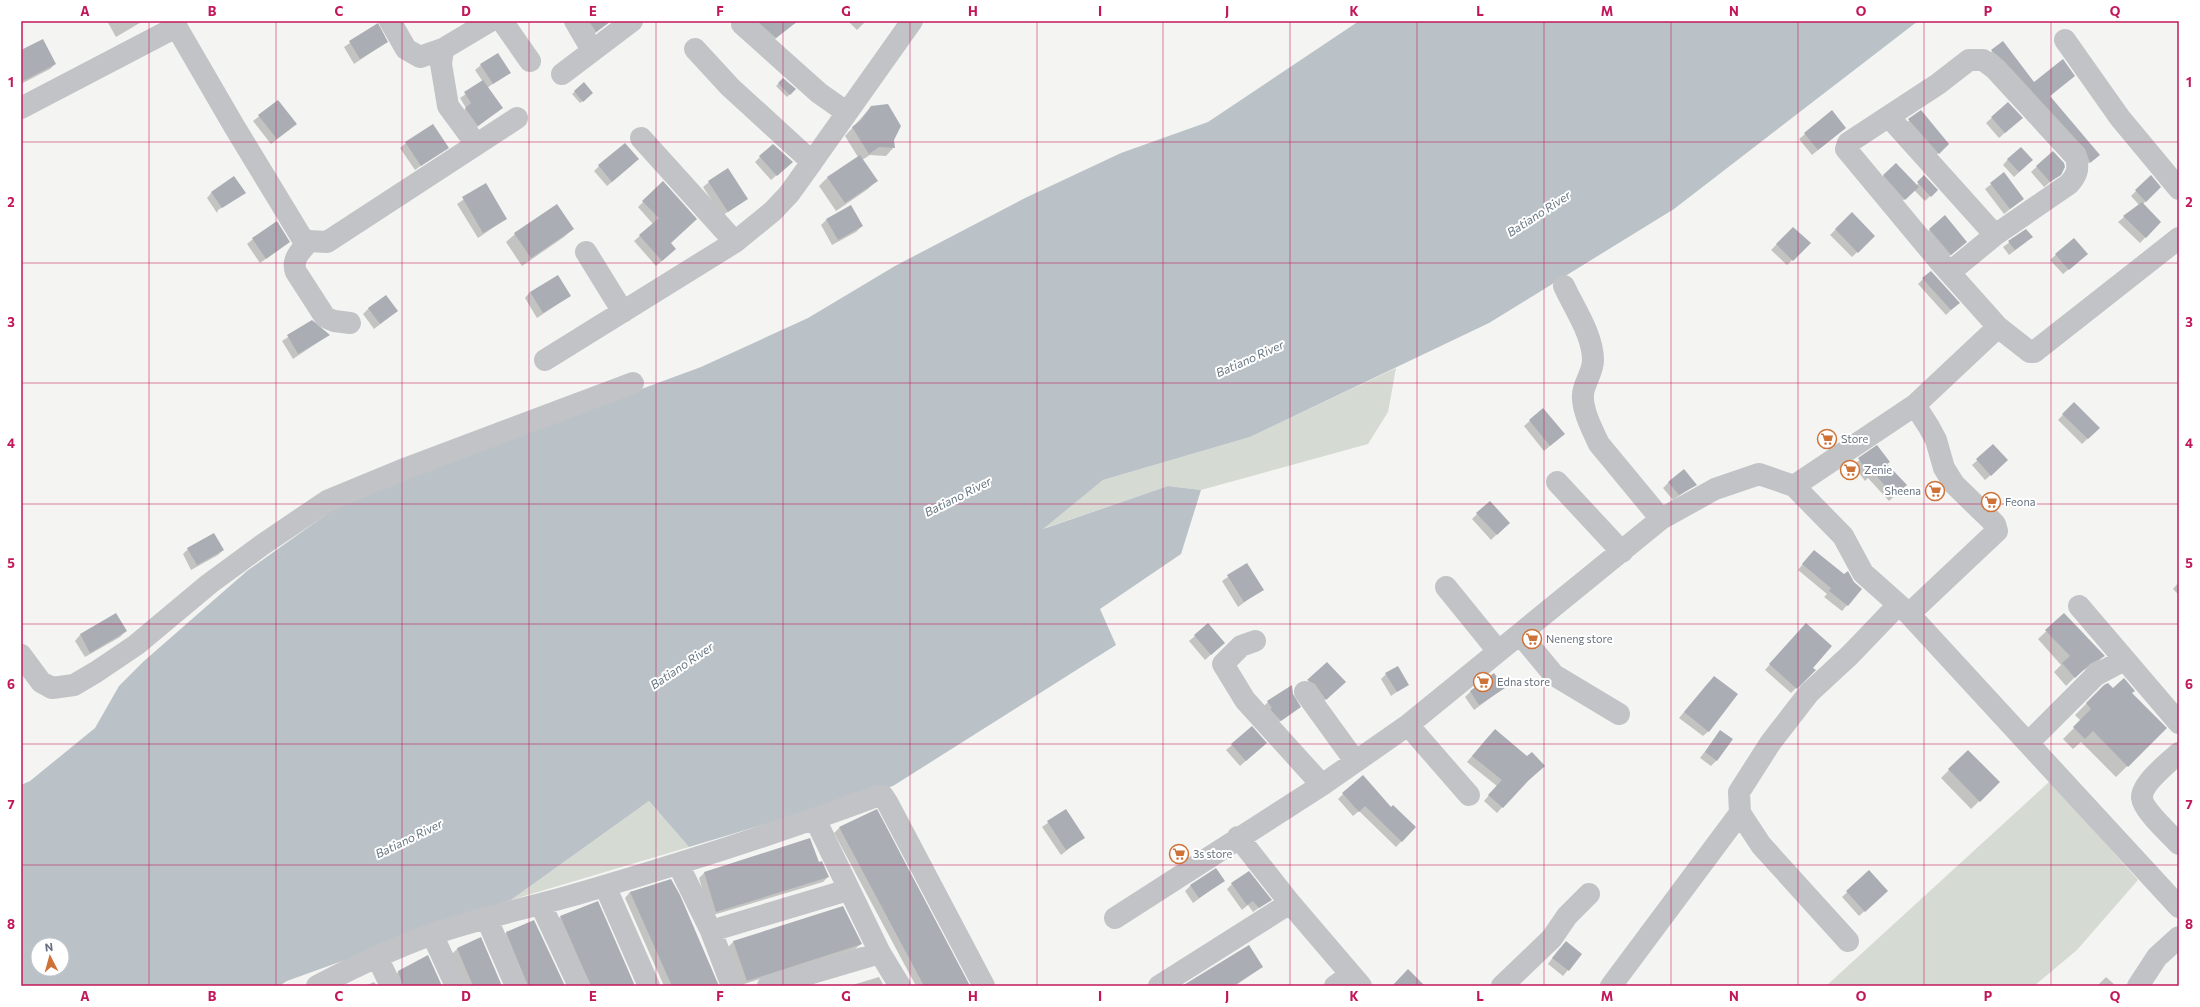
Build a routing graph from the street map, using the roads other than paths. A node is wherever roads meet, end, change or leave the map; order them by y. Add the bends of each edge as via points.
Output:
1 (390, 21) edge
2 (490, 21) edge
3 (502, 21) edge
4 (575, 21) edge
5 (632, 21) edge
6 (912, 21) edge
7 (174, 24) edge
8 (742, 24) dead end
9 (2065, 40) dead end
10 (443, 49) junction
11 (695, 49) dead end
12 (592, 50) junction
13 (530, 61) dead end
14 (562, 74) dead end
15 (21, 108) edge
16 (846, 112) junction
17 (1889, 117) junction
18 (517, 118) dead end
19 (640, 138) dead end
20 (476, 144) junction
21 (812, 162) junction
22 (2179, 189) edge
23 (1995, 235) junction
24 (2179, 238) edge
25 (309, 241) junction
26 (735, 242) junction
27 (586, 252) dead end
28 (1950, 272) junction
29 (1564, 286) dead end
30 (623, 312) junction
31 (350, 323) dead end
32 (1998, 327) junction
33 (545, 360) dead end
34 (633, 383) dead end
35 (1915, 405) junction
36 (1557, 482) dead end
37 (1794, 486) junction
38 (1662, 520) junction
39 (1622, 552) junction
40 (1446, 587) dead end
41 (2079, 606) dead end
42 (1903, 609) junction
43 (1520, 634) junction
44 (1255, 641) dead end
45 (1498, 651) junction
46 (21, 655) edge
47 (2124, 660) junction
48 (1305, 692) dead end
49 (1619, 714) dead end
50 (2179, 723) edge
51 (1408, 725) junction
52 (2029, 742) junction
53 (2179, 753) edge
54 (1355, 761) junction
55 (1322, 785) junction
56 (1469, 795) dead end
57 (1740, 813) junction
58 (815, 819) junction
59 (1238, 837) junction
60 (2179, 844) edge
61 (678, 864) junction
62 (605, 886) junction
63 (848, 890) junction
64 (1589, 894) dead end
65 (1290, 903) junction
66 (541, 905) junction
67 (2179, 907) edge
68 (486, 917) junction
69 (1114, 918) dead end
70 (711, 931) junction
71 (432, 934) junction
72 (2179, 937) edge
73 (1848, 941) dead end
74 (880, 953) junction
75 (377, 957) junction
76 (1349, 982) edge
77 (323, 985) edge
78 (391, 986) edge
79 (456, 986) edge
80 (516, 986) edge
81 (579, 986) edge
82 (649, 986) edge
83 (732, 986) edge
84 (768, 986) edge
85 (900, 986) edge
86 (984, 986) edge
87 (1158, 986) edge
88 (1502, 986) edge
89 (1611, 986) edge
90 (2138, 986) edge

1 - 10 street via 406,49 420,57
2 - 10 street
3 - 13 street
4 - 12 street
5 - 12 street
6 - 16 street
7 - 15 street
7 - 25 street via 302,238
8 - 16 street via 819,93
9 - 22 street via 2120,118
10 - 20 street via 441,64 448,106
11 - 21 street via 730,87
12 - 14 street
16 - 21 street
17 - 23 street
17 - 23 street via 1969,60 1983,60 1995,69 2076,157 2076,175 2069,184
17 - 28 street via 1848,143 1846,152
18 - 20 street
19 - 26 street
20 - 25 street via 327,242
21 - 26 street via 773,211
23 - 28 street
24 - 32 street via 2034,352 2030,352
25 - 31 street via 294,259 296,272 325,317
26 - 30 street
27 - 30 street
28 - 32 street
29 - 38 street via 1590,341 1593,360 1583,400 1592,430 1599,444
30 - 33 street
32 - 35 street
34 - 46 street via 407,468 327,502 208,584 136,645 74,685 52,688 41,682
35 - 37 street
35 - 42 street via 1936,440 1944,468 1954,484 1995,524 1997,530
36 - 39 street
37 - 38 street via 1759,474 1715,489
37 - 42 street via 1843,536 1863,573
38 - 39 street
39 - 43 street
40 - 45 street
41 - 47 street
42 - 52 street
42 - 57 street via 1809,693 1771,742 1739,792
43 - 45 street
43 - 49 street via 1554,675
44 - 55 street via 1241,646 1223,664 1245,700
45 - 51 street
47 - 50 street
47 - 52 street via 2096,675
48 - 54 street
51 - 54 street
51 - 56 street
52 - 67 street
53 - 60 street via 2154,776 2144,789 2142,797 2145,806
54 - 55 street
55 - 59 street
57 - 73 street via 1761,845
57 - 89 street
58 - 61 street
58 - 63 street
58 - 86 street via 883,796
59 - 65 street
59 - 69 street
61 - 62 street
61 - 70 street
62 - 66 street
62 - 82 street
63 - 70 street
63 - 74 street
64 - 88 street via 1567,916 1552,938
65 - 76 street
65 - 87 street
66 - 68 street
66 - 81 street
68 - 71 street
68 - 80 street
70 - 83 street
71 - 75 street
71 - 79 street
72 - 90 street via 2157,957
74 - 84 street
74 - 85 street
75 - 77 street
75 - 78 street

